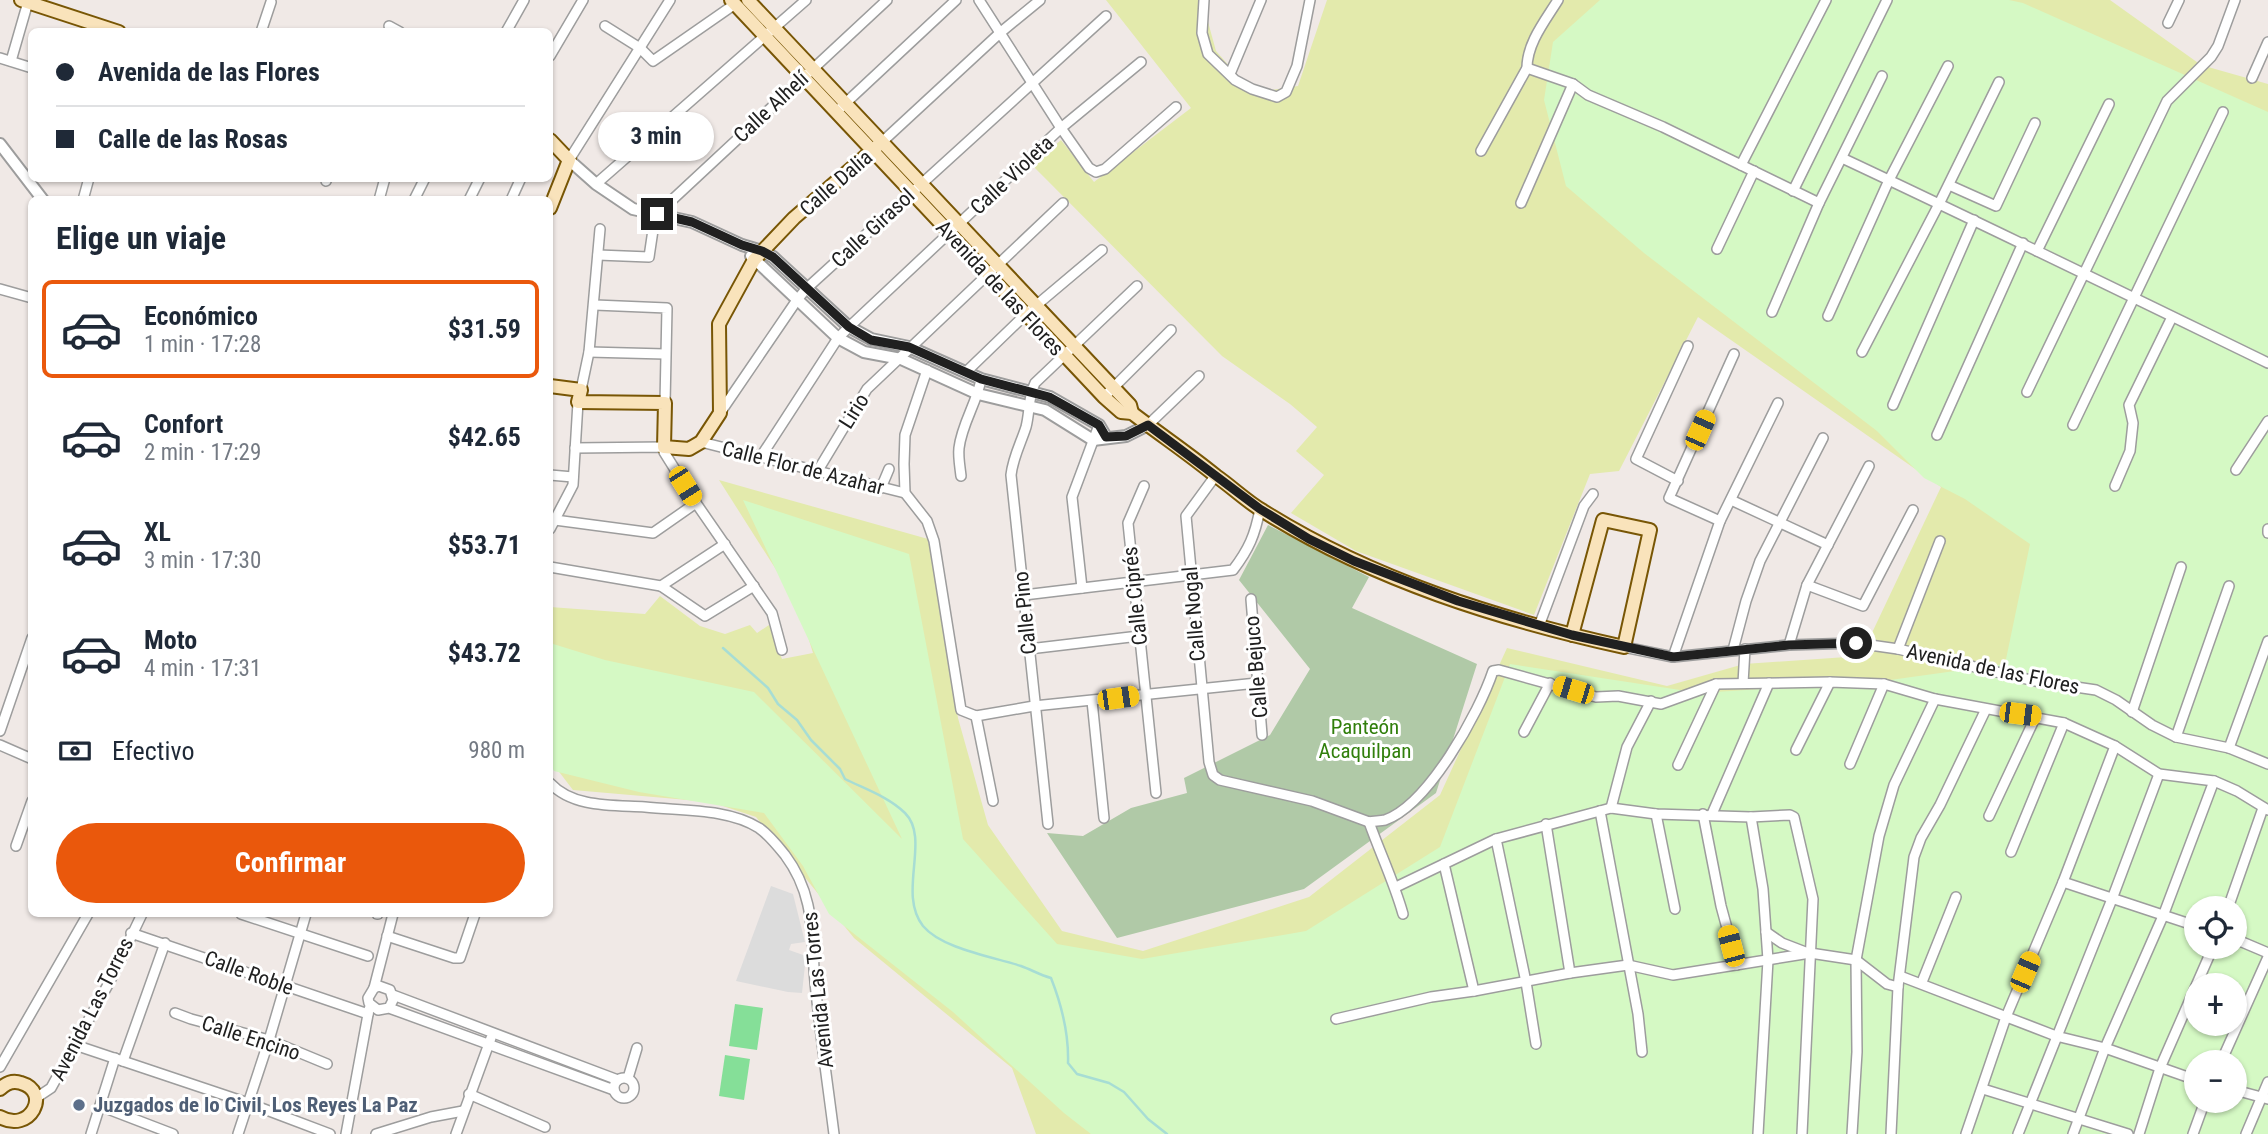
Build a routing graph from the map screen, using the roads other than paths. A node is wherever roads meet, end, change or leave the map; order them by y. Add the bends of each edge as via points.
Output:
1 (524, 0) edge
2 (583, 0) edge
3 (670, 0) edge
4 (806, 0) edge
5 (887, 0) edge
6 (956, 0) edge
7 (979, 0) edge
8 (1041, 0) edge
9 (1204, 0) edge
10 (1261, 0) edge
11 (1310, 0) edge
12 (1558, 0) edge
13 (1826, 0) edge
14 (1887, 0) edge
15 (2179, 0) edge
16 (2235, 0) edge
17 (24, 1) edge
18 (738, 1) edge
19 (271, 2) dead end
20 (1106, 16) dead end
21 (2168, 23) dead end
22 (389, 26) dead end
23 (605, 26) dead end
24 (107, 28) edge
25 (262, 28) edge
26 (393, 28) edge
27 (508, 28) edge
28 (1001, 32) junction
29 (770, 33) junction
30 (2268, 42) edge
31 (640, 48) junction
32 (553, 51) edge
33 (0, 58) edge
34 (11, 61) junction
35 (1141, 62) dead end
36 (1948, 66) dead end
37 (28, 67) edge
38 (1527, 68) junction
39 (807, 73) junction
40 (1230, 74) junction
41 (1882, 76) dead end
42 (2252, 78) dead end
43 (1031, 82) junction
44 (1999, 82) dead end
45 (1573, 84) junction
46 (845, 102) junction
47 (2109, 104) dead end
48 (1176, 107) dead end
49 (836, 112) junction
50 (2222, 112) dead end
51 (2035, 123) dead end
52 (1061, 128) junction
53 (553, 143) edge
54 (0, 144) edge
55 (877, 146) junction
56 (1481, 151) dead end
57 (1842, 158) junction
58 (569, 160) junction
59 (1741, 165) junction
60 (1755, 171) junction
61 (28, 180) edge
62 (1889, 180) junction
63 (29, 182) edge
64 (596, 184) junction
65 (921, 184) junction
66 (1949, 185) junction
67 (1793, 191) junction
68 (911, 193) junction
69 (40, 196) edge
70 (553, 200) edge
71 (1063, 203) dead end
72 (1521, 203) dead end
73 (1819, 203) junction
74 (1939, 204) junction
75 (657, 214) junction
76 (1974, 220) junction
77 (960, 223) junction
78 (600, 229) dead end
79 (653, 230) dead end
80 (949, 233) junction
81 (2023, 243) junction
82 (1717, 249) dead end
83 (1102, 250) dead end
84 (2038, 251) junction
85 (598, 255) junction
86 (758, 256) junction
87 (992, 270) junction
88 (2085, 272) junction
89 (1136, 286) dead end
90 (0, 289) edge
91 (806, 289) junction
92 (28, 297) edge
93 (2133, 297) junction
94 (797, 300) junction
95 (594, 305) junction
96 (1030, 310) junction
97 (1772, 312) dead end
98 (1828, 316) dead end
99 (2172, 317) junction
100 (849, 327) junction
101 (1171, 330) dead end
102 (838, 338) junction
103 (1688, 346) dead end
104 (909, 347) junction
105 (589, 352) junction
106 (1070, 352) junction
107 (1862, 352) dead end
108 (665, 354) junction
109 (1734, 354) dead end
110 (901, 359) junction
111 (2268, 363) edge
112 (927, 370) junction
113 (966, 372) junction
114 (1199, 376) dead end
115 (981, 379) junction
116 (553, 387) edge
117 (1031, 391) junction
118 (1109, 392) junction
119 (2027, 392) dead end
120 (978, 394) junction
121 (580, 396) junction
122 (664, 403) junction
123 (1779, 403) dead end
124 (1030, 405) junction
125 (1893, 405) dead end
126 (720, 413) junction
127 (2268, 421) edge
128 (1099, 425) junction
129 (1148, 425) junction
130 (2073, 425) dead end
131 (1937, 435) dead end
132 (1106, 437) junction
133 (1823, 438) dead end
134 (1093, 440) junction
135 (701, 442) junction
136 (664, 447) junction
137 (575, 448) junction
138 (760, 458) junction
139 (1869, 466) dead end
140 (889, 469) dead end
141 (2236, 470) dead end
142 (817, 472) junction
143 (553, 475) edge
144 (1216, 475) junction
145 (961, 476) dead end
146 (573, 477) junction
147 (1678, 481) junction
148 (1144, 486) dead end
149 (2116, 486) dead end
150 (881, 488) junction
151 (905, 493) junction
152 (1593, 494) dead end
153 (1731, 499) junction
154 (696, 503) junction
155 (1260, 509) junction
156 (1913, 510) dead end
157 (555, 520) junction
158 (1720, 521) junction
159 (1779, 523) junction
160 (553, 524) edge
161 (1940, 541) dead end
162 (725, 544) junction
163 (1828, 545) junction
164 (2181, 567) dead end
165 (553, 568) edge
166 (1190, 576) junction
167 (1134, 582) junction
168 (1807, 585) junction
169 (661, 586) junction
170 (754, 586) junction
171 (2229, 586) dead end
172 (1082, 588) junction
173 (1024, 595) junction
174 (1251, 599) dead end
175 (1539, 626) junction
176 (1572, 635) junction
177 (1139, 636) junction
178 (2268, 641) edge
179 (1789, 645) junction
180 (1624, 647) junction
181 (1029, 649) junction
182 (1745, 649) junction
183 (1898, 649) junction
184 (28, 650) edge
185 (782, 650) dead end
186 (1734, 650) junction
187 (1673, 657) junction
188 (1830, 682) junction
189 (1257, 683) junction
190 (1550, 683) junction
191 (1743, 683) junction
192 (1769, 683) junction
193 (1716, 684) junction
194 (1884, 684) junction
195 (1200, 688) junction
196 (1144, 694) junction
197 (1935, 699) junction
198 (1092, 701) junction
199 (1651, 701) junction
200 (1034, 706) junction
201 (1986, 709) junction
202 (2132, 712) junction
203 (976, 716) junction
204 (2036, 716) junction
205 (2064, 723) junction
206 (0, 731) edge
207 (1524, 732) dead end
208 (1262, 735) dead end
209 (2176, 737) junction
210 (0, 745) edge
211 (2115, 746) junction
212 (2229, 748) junction
213 (1796, 750) dead end
214 (28, 757) edge
215 (1850, 764) dead end
216 (2268, 764) edge
217 (1678, 765) dead end
218 (2159, 774) junction
219 (2214, 781) junction
220 (553, 786) edge
221 (1156, 793) dead end
222 (993, 802) dead end
223 (1611, 808) junction
224 (2265, 809) edge
225 (1600, 811) junction
226 (28, 812) edge
227 (1656, 814) junction
228 (1708, 814) junction
229 (1989, 816) dead end
230 (1751, 817) junction
231 (1104, 818) dead end
232 (1368, 822) junction
233 (1048, 824) dead end
234 (1546, 824) junction
235 (1496, 839) junction
236 (16, 846) dead end
237 (2011, 852) dead end
238 (1444, 864) junction
239 (2063, 882) junction
240 (1396, 887) junction
241 (2232, 896) edge
242 (1956, 897) dead end
243 (2112, 899) junction
244 (1675, 909) dead end
245 (1403, 914) dead end
246 (2163, 916) junction
247 (86, 917) edge
248 (140, 917) edge
249 (251, 917) edge
250 (305, 917) edge
251 (392, 917) edge
252 (474, 917) edge
253 (2184, 922) edge
254 (1766, 932) junction
255 (131, 933) junction
256 (300, 934) junction
257 (387, 936) junction
258 (165, 943) junction
259 (2247, 945) edge
260 (1810, 953) junction
261 (2268, 955) edge
262 (368, 956) dead end
263 (2208, 959) edge
264 (1768, 960) junction
265 (1856, 960) junction
266 (1628, 965) junction
267 (1737, 965) junction
268 (1570, 973) junction
269 (1900, 976) junction
270 (1526, 982) junction
271 (1922, 982) junction
272 (285, 986) junction
273 (1898, 987) junction
274 (374, 988) junction
275 (1474, 991) junction
276 (393, 995) junction
277 (369, 1003) junction
278 (389, 1007) junction
279 (176, 1013) dead end
280 (368, 1014) junction
281 (2006, 1017) junction
282 (1336, 1019) dead end
283 (493, 1033) junction
284 (2056, 1036) junction
285 (269, 1040) junction
286 (488, 1043) junction
287 (1536, 1044) dead end
288 (75, 1045) junction
289 (637, 1048) dead end
290 (2105, 1048) junction
291 (2226, 1050) edge
292 (1643, 1052) dead end
293 (119, 1059) junction
294 (327, 1064) dead end
295 (0, 1068) edge
296 (2160, 1068) junction
297 (2184, 1076) edge
298 (628, 1078) junction
299 (618, 1080) junction
300 (2268, 1082) edge
301 (0, 1089) edge
302 (1983, 1089) junction
303 (614, 1090) junction
304 (2247, 1093) edge
305 (469, 1094) junction
306 (36, 1098) junction
307 (2265, 1098) edge
308 (248, 1103) junction
309 (2030, 1103) junction
310 (100, 1107) junction
311 (463, 1111) junction
312 (2201, 1113) edge
313 (0, 1117) edge
314 (2080, 1118) junction
315 (25, 1121) junction
316 (545, 1127) dead end
317 (16, 1134) edge
318 (91, 1134) edge
319 (173, 1134) edge
320 (238, 1134) edge
321 (330, 1134) edge
322 (346, 1134) edge
323 (376, 1134) edge
324 (456, 1134) edge
325 (834, 1134) edge
326 (1758, 1134) edge
327 (1802, 1134) edge
328 (1852, 1134) edge
329 (1891, 1134) edge
330 (1966, 1134) edge
331 (2018, 1134) edge
332 (2073, 1134) edge
333 (2128, 1134) edge
334 (2138, 1134) edge
335 (2193, 1134) edge
336 (2246, 1134) edge

1 - 27 street
2 - 32 street
3 - 31 street
4 - 29 street
5 - 39 street, Calle Alhelí
6 - 46 street
7 - 28 street
8 - 28 street, Calle Dalia
9 - 40 street via 1202,33 1208,54
10 - 40 street
11 - 40 street via 1297,66 1286,92 1277,97 1252,89
12 - 38 street via 1527,55
13 - 59 street
14 - 67 street
15 - 21 street
16 - 88 street via 2211,57 2167,101
17 - 24 main road
17 - 34 street
18 - 29 main road, Avenida de las Flores
18 - 31 street via 653,61
19 - 25 street
20 - 43 street, Calle Girasol
22 - 26 street
23 - 31 street
28 - 43 street
28 - 55 street, Calle Dalia
29 - 39 main road, Avenida de las Flores
29 - 64 street
30 - 42 street
31 - 58 street
33 - 34 street
34 - 37 street
35 - 52 street, Calle Violeta
36 - 62 street
38 - 45 street
38 - 56 street
39 - 46 main road, Avenida de las Flores
39 - 49 main road, Avenida de las Flores
39 - 75 street, Calle Alhelí
41 - 57 street
43 - 52 street
43 - 65 street, Calle Girasol
44 - 66 street
45 - 59 street
45 - 72 street
46 - 49 street
46 - 55 main road, Avenida de las Flores
47 - 84 street
48 - 52 street via 1096,172
49 - 55 main road, Avenida de las Flores
50 - 93 street
51 - 66 street via 1996,206
52 - 77 street, Calle Violeta
53 - 58 main road
54 - 61 street
55 - 65 main road, Avenida de las Flores
55 - 68 main road, Avenida de las Flores
55 - 86 main road, Calle Dalia
57 - 62 street
57 - 73 street
58 - 64 street
58 - 70 main road
59 - 60 street
60 - 67 street
60 - 82 street
62 - 74 street
62 - 98 street
63 - 69 street
64 - 75 street via 633,209
65 - 68 street, Calle Girasol
65 - 77 main road, Avenida de las Flores
66 - 74 street
67 - 73 street
68 - 80 main road, Avenida de las Flores
68 - 91 street, Calle Girasol
71 - 87 street, Lirio
73 - 97 street
74 - 76 street
74 - 107 street
75 - 86 street via 692,222
76 - 81 street
76 - 125 street
77 - 80 street, Calle Violeta
77 - 87 main road, Avenida de las Flores
78 - 85 street
79 - 85 street via 649,257
80 - 87 main road, Avenida de las Flores
80 - 100 street, Calle Violeta
81 - 84 street
81 - 131 street
83 - 96 street
84 - 88 street
85 - 95 street
86 - 91 street via 773,257
86 - 94 street
86 - 126 main road, Calle Dalia via 719,324
87 - 96 main road, Avenida de las Flores
87 - 104 street, Lirio
88 - 93 street
88 - 119 street
89 - 106 street
90 - 92 street
91 - 94 street, Calle Girasol
91 - 100 street
93 - 99 street
93 - 130 street
94 - 102 street
94 - 126 street, Calle Girasol
95 - 105 street
95 - 108 street via 667,308
96 - 106 main road, Avenida de las Flores
96 - 113 street
99 - 111 street
99 - 149 street via 2129,405 2133,423 2130,451
100 - 102 street, Calle Violeta
100 - 104 street via 871,340
101 - 118 street
102 - 110 street via 864,352
102 - 138 street, Calle Violeta
103 - 147 street via 1636,459
104 - 110 street, Lirio
104 - 113 street
105 - 108 street
105 - 121 street
106 - 117 street
106 - 118 main road, Avenida de las Flores
108 - 122 street
109 - 147 street
110 - 112 street
110 - 142 street, Lirio via 867,389
112 - 120 street
112 - 151 street via 905,435
113 - 115 street
114 - 129 street
115 - 117 street
115 - 120 street
116 - 121 main road
117 - 124 street, Calle Pino
117 - 128 street
118 - 129 main road, Avenida de las Flores via 1130,405 1132,414
120 - 124 street
120 - 145 street via 960,440
121 - 122 main road
121 - 137 street
122 - 136 main road
123 - 153 street
124 - 134 street
124 - 173 street, Calle Pino via 1011,475
126 - 135 main road, Calle Girasol
127 - 141 street
128 - 132 street
128 - 134 street
129 - 132 street via 1126,436
129 - 144 main road, Avenida de las Flores
132 - 134 street
133 - 159 street
134 - 172 street via 1072,497
135 - 136 main road via 689,449
135 - 138 street, Calle Flor de Azahar
136 - 137 street
136 - 154 street
137 - 146 street
138 - 142 street, Calle Flor de Azahar
139 - 163 street
140 - 150 street
142 - 150 street, Calle Flor de Azahar
143 - 146 street
144 - 155 main road, Avenida de las Flores
144 - 166 street, Calle Nogal via 1186,516
146 - 157 street
147 - 158 street via 1669,498
148 - 167 street, Calle Ciprés via 1128,523
150 - 151 street, Calle Flor de Azahar
151 - 203 street via 927,521 934,541 961,710
152 - 175 street via 1584,506
153 - 158 street
153 - 159 street
154 - 157 street via 653,533
154 - 162 street
155 - 166 street via 1255,535 1233,570
155 - 175 main road, Avenida de las Flores via 1354,561
156 - 168 street via 1863,606
157 - 160 street
158 - 187 street
159 - 163 street
159 - 186 street via 1749,591
161 - 183 street
162 - 169 street
162 - 170 street
163 - 168 street
164 - 202 street
165 - 169 street
166 - 167 street
166 - 195 street, Calle Nogal
167 - 172 street
167 - 177 street, Calle Ciprés
168 - 179 street
169 - 170 street via 705,616
170 - 185 street via 772,613
171 - 209 street
172 - 173 street
173 - 181 street, Calle Pino
174 - 189 street, Calle Bejuco
175 - 176 main road, Avenida de las Flores
176 - 180 main road, Avenida de las Flores
176 - 180 main road via 1603,520 1650,530
177 - 181 street
177 - 196 street, Calle Ciprés
178 - 212 street
179 - 182 street, Avenida de las Flores
179 - 183 street, Avenida de las Flores via 1856,643
180 - 187 street, Avenida de las Flores
181 - 200 street, Calle Pino
182 - 186 street, Avenida de las Flores
182 - 191 street
183 - 202 street, Avenida de las Flores via 2035,681 2096,690
184 - 206 street
186 - 187 street, Avenida de las Flores
188 - 192 street
188 - 194 street
188 - 213 street
189 - 195 street
189 - 208 street, Calle Bejuco
190 - 199 street via 1596,697
190 - 207 street
190 - 232 street via 1493,671 1461,740 1421,793 1386,819
191 - 192 street
191 - 193 street
192 - 228 street
193 - 199 street via 1661,704
193 - 217 street
194 - 197 street
194 - 215 street
195 - 196 street
195 - 232 street, Calle Nogal via 1213,775
196 - 198 street
196 - 221 street, Calle Ciprés
197 - 201 street
197 - 265 street via 1894,785 1879,836
198 - 200 street
198 - 231 street
199 - 223 street via 1627,747
200 - 203 street
200 - 233 street, Calle Pino
201 - 204 street
201 - 269 street via 1914,857
202 - 209 street, Avenida de las Flores
203 - 222 street
204 - 205 street
204 - 229 street
205 - 211 street
205 - 237 street
209 - 212 street, Avenida de las Flores
210 - 214 street
211 - 218 street
211 - 239 street
212 - 216 street, Avenida de las Flores
218 - 219 street
218 - 243 street
219 - 224 street
219 - 246 street
220 - 325 street, Avenida Las Torres via 565,796 586,802 743,820 776,843 792,864 808,901
223 - 225 street
223 - 227 street
224 - 241 street
225 - 234 street
225 - 266 street
226 - 236 street
227 - 228 street
227 - 244 street
228 - 230 street
228 - 267 street via 1721,906
230 - 254 street
230 - 260 street via 1790,815 1796,821 1812,899
232 - 240 street
234 - 235 street
234 - 268 street
235 - 238 street
235 - 270 street
238 - 240 street
238 - 275 street
239 - 243 street
239 - 281 street
240 - 245 street
242 - 271 street
243 - 246 street
243 - 284 street
246 - 253 street
246 - 290 street
247 - 295 street
248 - 255 street, Avenida Las Torres
249 - 256 street
250 - 256 street
251 - 257 street
252 - 257 street via 460,958
254 - 260 street
254 - 264 street
255 - 258 street, Calle Roble
255 - 288 street, Avenida Las Torres
256 - 262 street
256 - 272 street
257 - 274 street
258 - 272 street, Calle Roble
258 - 293 street
259 - 261 street
260 - 264 street
260 - 265 street
260 - 327 street
261 - 291 street
263 - 296 street
264 - 267 street
264 - 326 street
265 - 273 street
265 - 328 street
266 - 267 street via 1673,975
266 - 268 street
266 - 292 street
268 - 270 street
269 - 271 street
269 - 273 street
270 - 275 street
270 - 287 street
271 - 281 street
272 - 280 street, Calle Roble
272 - 285 street
273 - 329 street
274 - 276 street via 385,987
274 - 277 street
275 - 282 street
276 - 278 street
276 - 283 street
277 - 278 street via 378,1010
277 - 280 street
278 - 286 street
279 - 285 street, Calle Encino
280 - 322 street
281 - 284 street
281 - 302 street
283 - 286 street
283 - 299 street
284 - 290 street
284 - 309 street
285 - 294 street, Calle Encino
285 - 308 street
286 - 303 street
286 - 305 street
288 - 293 street
288 - 306 street, Avenida Las Torres via 51,1088
289 - 298 street
290 - 296 street
290 - 314 street
293 - 308 street
293 - 310 street
296 - 297 street
296 - 334 street
298 - 299 street
298 - 303 street via 635,1086 631,1096 621,1098
299 - 303 street
300 - 307 street
301 - 306 main road via 12,1082 22,1083
302 - 309 street
302 - 330 street
304 - 307 street
305 - 311 street
305 - 316 street
306 - 315 main road via 35,1109
307 - 336 street
308 - 320 street
308 - 321 street
309 - 314 street
309 - 331 street
310 - 318 street
310 - 319 street
311 - 323 street
311 - 324 street
312 - 335 street
313 - 315 main road via 9,1122
314 - 332 street
314 - 333 street
315 - 317 main road

